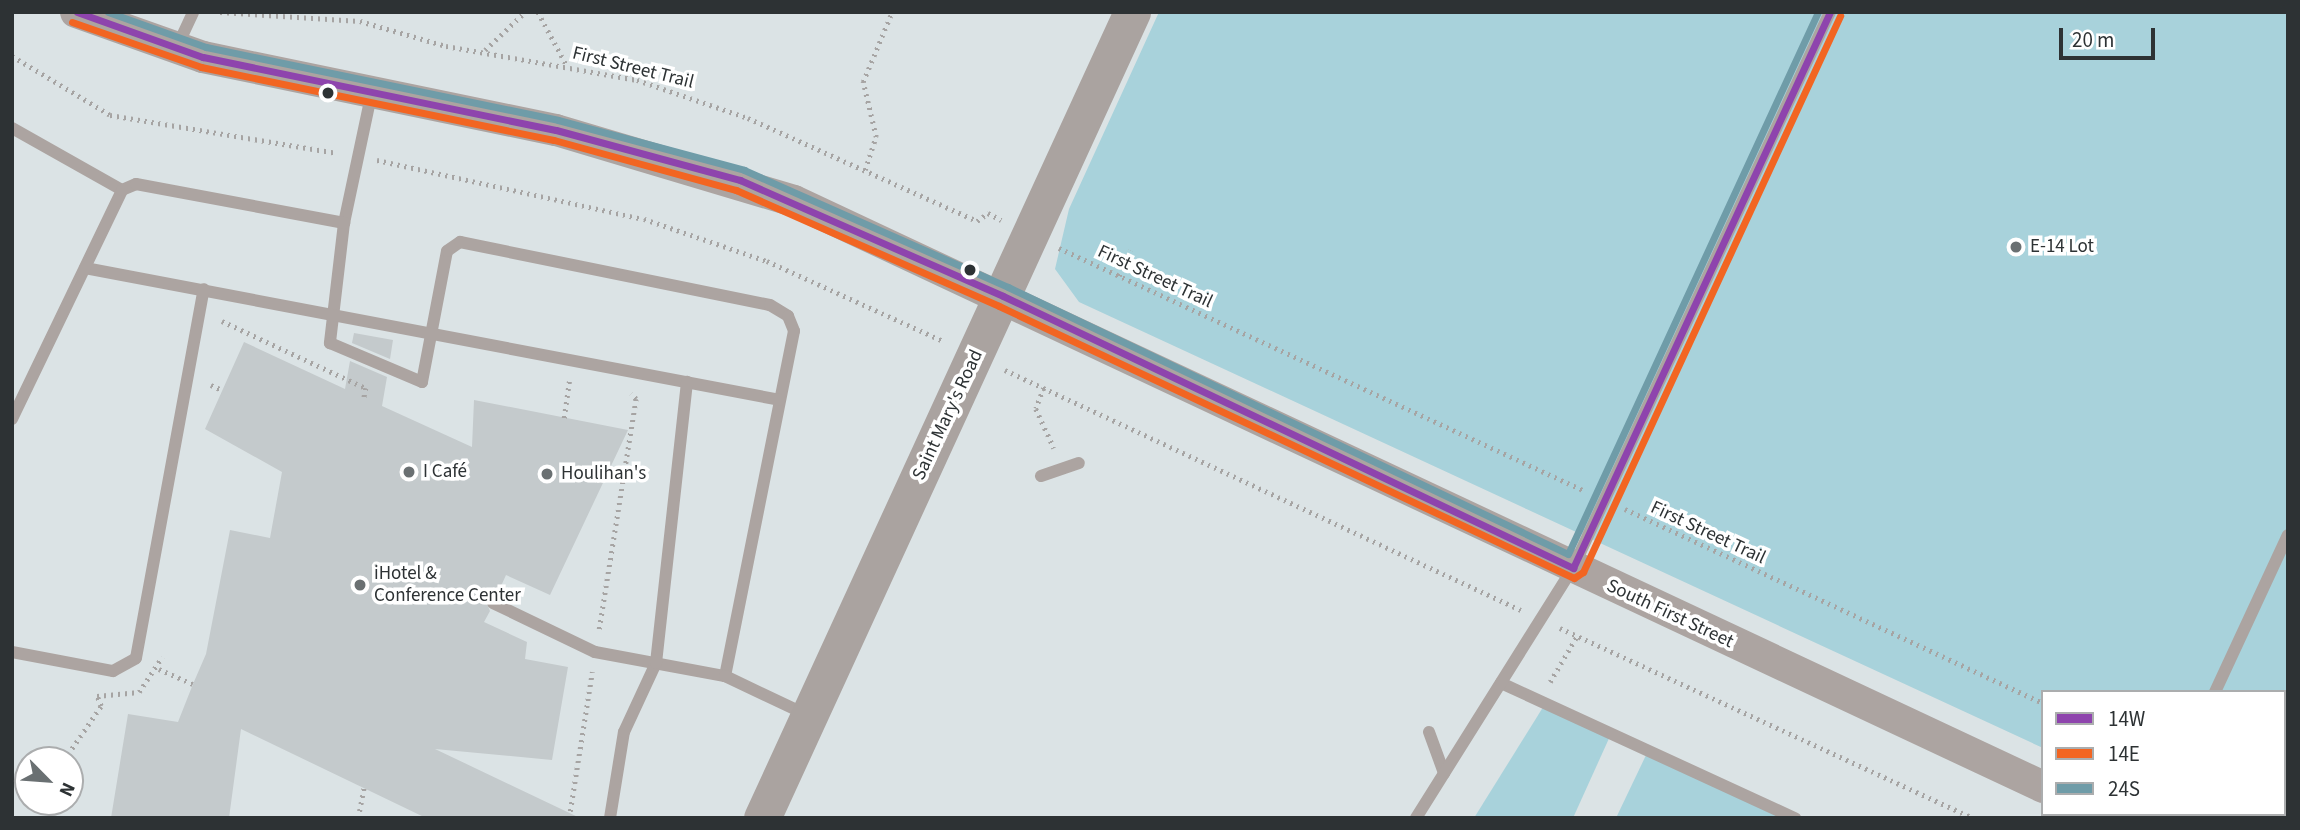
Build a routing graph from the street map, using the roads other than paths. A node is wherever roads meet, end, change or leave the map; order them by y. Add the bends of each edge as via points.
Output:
1 (76, 12) edge
2 (193, 12) edge
3 (1132, 12) edge
4 (1830, 12) edge
5 (177, 48) junction
6 (370, 96) junction
7 (12, 128) edge
8 (122, 190) junction
9 (344, 223) junction
10 (85, 268) junction
11 (204, 289) junction
12 (1003, 296) junction
13 (331, 311) junction
14 (431, 333) junction
15 (687, 382) junction
16 (780, 400) junction
17 (12, 419) edge
18 (1079, 463) dead end
19 (1041, 476) dead end
20 (2288, 535) edge
21 (1573, 568) junction
22 (494, 603) dead end
23 (12, 652) edge
24 (656, 663) junction
25 (725, 676) junction
26 (1500, 683) junction
27 (2216, 690) edge
28 (809, 716) junction
29 (1429, 733) dead end
30 (1444, 773) junction
31 (2041, 785) edge
32 (610, 818) edge
33 (762, 818) edge
34 (1416, 818) edge
35 (1795, 818) edge

1 - 5 street, South First Street
2 - 5 lane
3 - 12 main road, Saint Mary's Road
4 - 21 lane
5 - 6 street, South First Street
6 - 9 lane
6 - 12 street, South First Street via 556,130 740,180
7 - 8 lane via 69,154
8 - 9 lane via 136,184
8 - 10 lane
9 - 13 lane
10 - 11 lane
10 - 17 lane
11 - 13 lane
11 - 23 lane via 136,657 113,671
12 - 21 street, South First Street
12 - 28 main road, Saint Mary's Road
13 - 14 lane
13 - 14 lane via 330,343 422,383
14 - 15 lane
14 - 16 lane via 447,251 460,242 771,305 788,316 794,331
15 - 16 lane
15 - 24 lane
16 - 25 lane
18 - 19 lane
20 - 27 lane
21 - 26 lane
21 - 31 street, South First Street
22 - 24 lane via 596,652
24 - 25 lane
24 - 32 lane via 624,733
25 - 28 lane
26 - 30 lane
26 - 35 lane
28 - 33 main road, Saint Mary's Road
29 - 30 lane
30 - 34 lane

